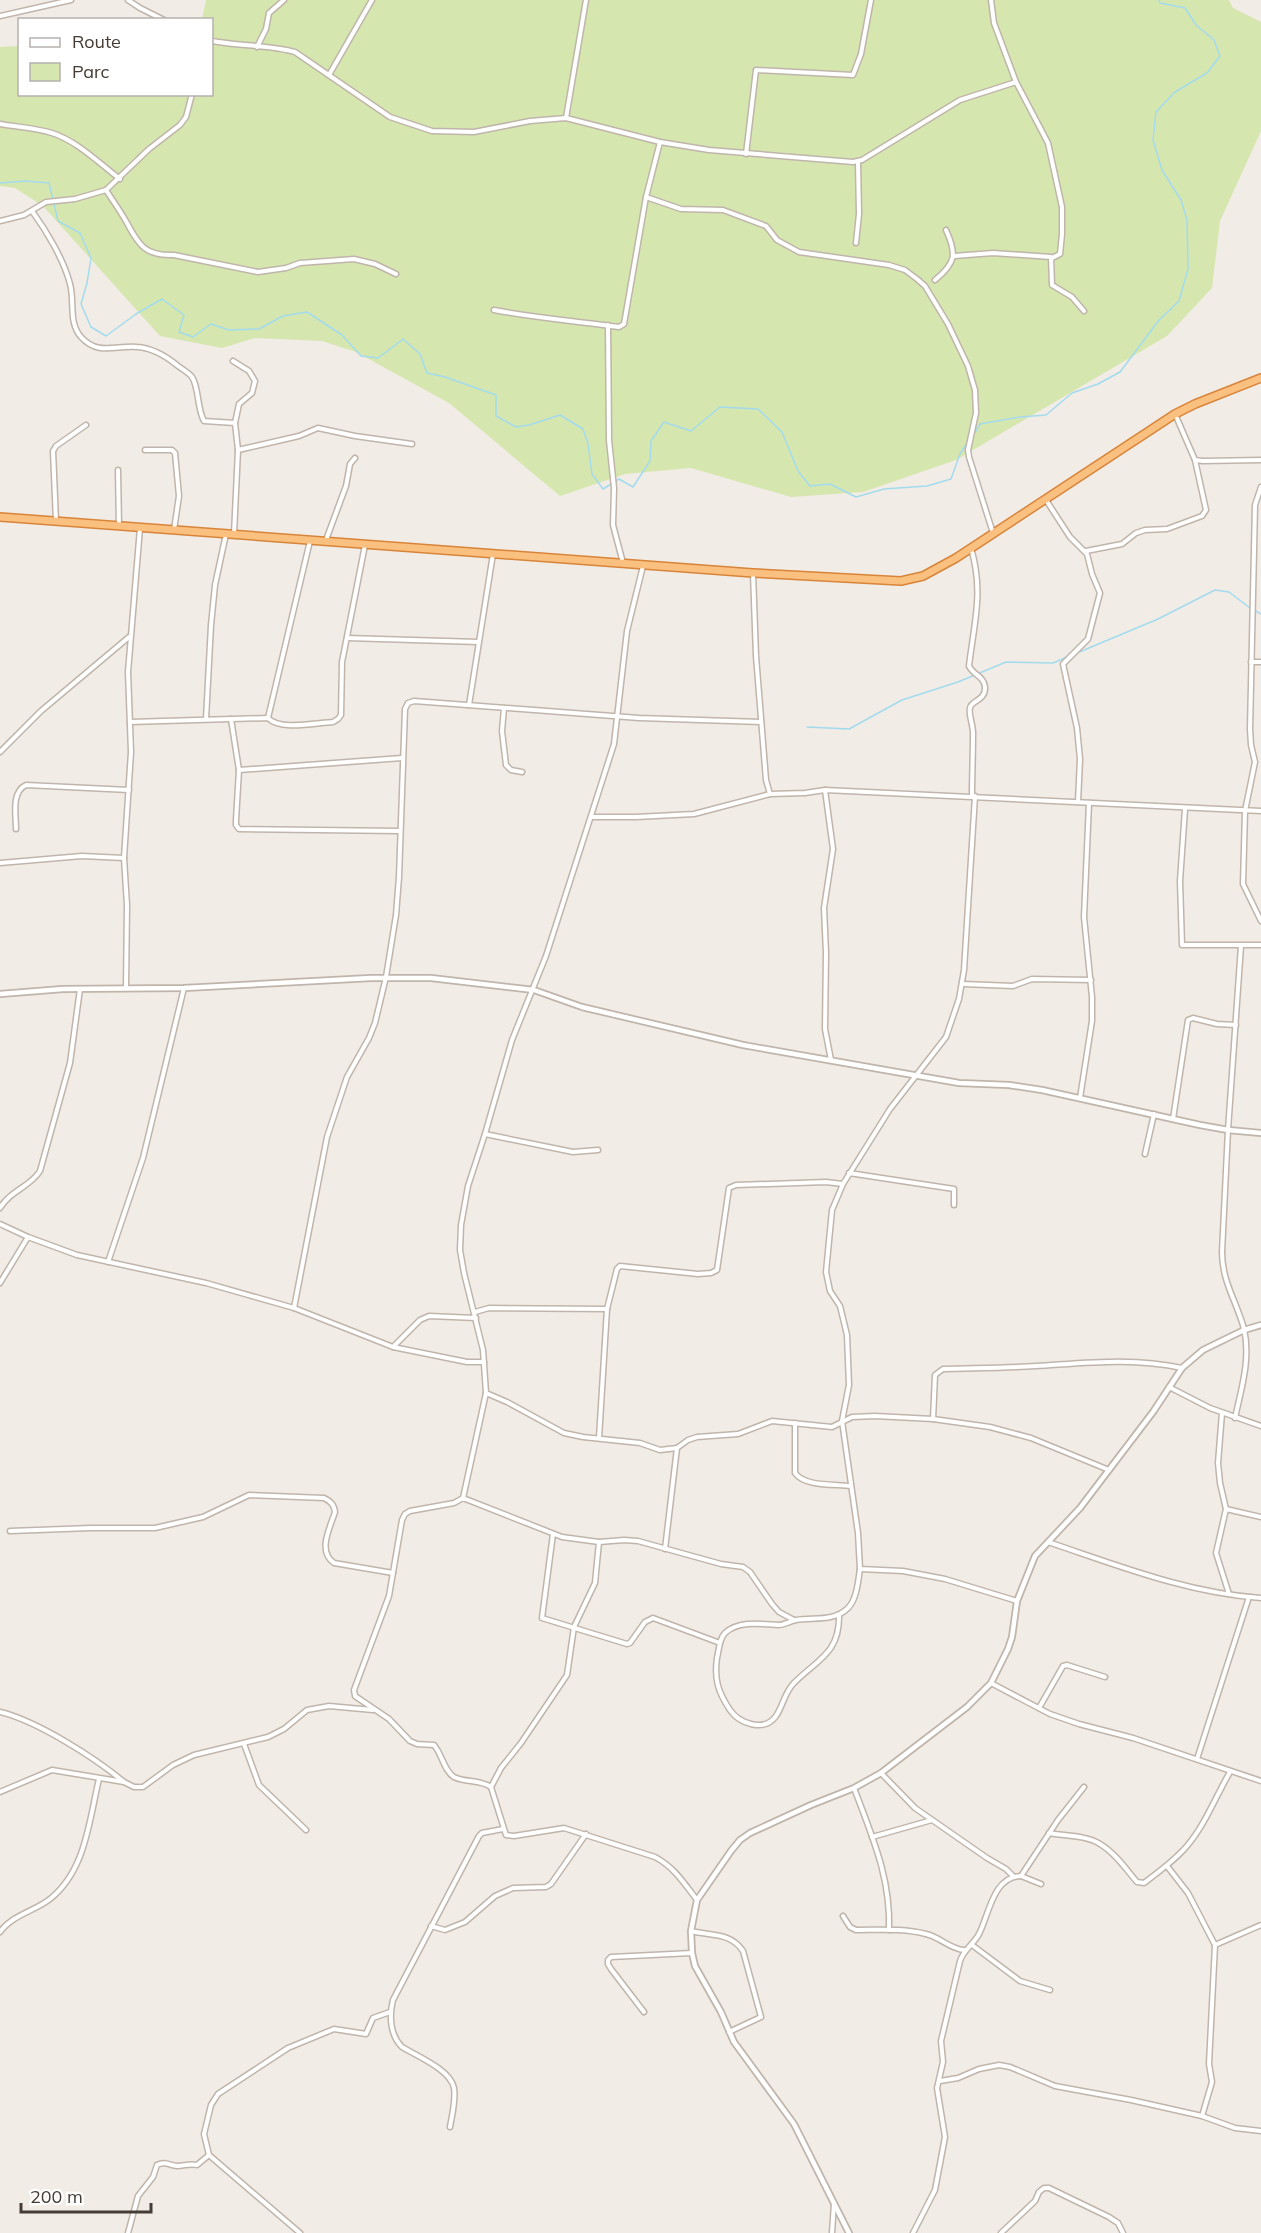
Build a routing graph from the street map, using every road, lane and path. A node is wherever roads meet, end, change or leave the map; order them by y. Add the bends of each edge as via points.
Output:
1 (71, 0) edge
2 (128, 0) edge
3 (284, 0) edge
4 (372, 0) edge
5 (586, 0) edge
6 (871, 0) edge
7 (991, 0) edge
8 (0, 16) edge
9 (160, 18) edge
10 (213, 41) edge
11 (257, 47) junction
12 (329, 75) junction
13 (1016, 82) junction
14 (191, 96) edge
15 (566, 118) junction
16 (0, 124) edge
17 (660, 142) junction
18 (746, 154) junction
19 (858, 162) junction
20 (120, 179) junction
21 (106, 190) junction
22 (646, 196) junction
23 (32, 211) junction
24 (0, 221) edge
25 (946, 230) dead end
26 (856, 243) dead end
27 (954, 256) junction
28 (1052, 258) junction
29 (396, 274) dead end
30 (935, 280) dead end
31 (494, 310) dead end
32 (1084, 310) dead end
33 (608, 325) junction
34 (233, 361) dead end
35 (1261, 378) edge
36 (1175, 414) junction
37 (235, 423) junction
38 (86, 425) dead end
39 (412, 444) dead end
40 (145, 450) dead end
41 (238, 450) junction
42 (355, 458) dead end
43 (1195, 460) junction
44 (1261, 460) edge
45 (118, 470) dead end
46 (1261, 487) edge
47 (1045, 498) junction
48 (0, 517) edge
49 (56, 522) junction
50 (119, 526) junction
51 (140, 528) junction
52 (174, 531) junction
53 (993, 533) junction
54 (230, 535) junction
55 (310, 541) junction
56 (326, 541) junction
57 (365, 545) junction
58 (971, 548) junction
59 (1086, 551) junction
60 (494, 553) junction
61 (623, 563) junction
62 (643, 565) junction
63 (753, 573) junction
64 (129, 637) junction
65 (346, 638) junction
66 (478, 642) junction
67 (1251, 662) junction
68 (1261, 662) edge
69 (469, 705) junction
70 (504, 708) junction
71 (617, 716) junction
72 (268, 718) junction
73 (206, 719) junction
74 (231, 719) junction
75 (130, 722) junction
76 (761, 722) junction
77 (0, 752) edge
78 (402, 758) junction
79 (239, 770) junction
80 (522, 772) dead end
81 (129, 790) junction
82 (825, 790) junction
83 (770, 794) junction
84 (973, 796) junction
85 (1078, 802) junction
86 (1089, 803) junction
87 (1185, 809) junction
88 (1245, 811) junction
89 (1261, 811) edge
90 (591, 817) junction
91 (16, 829) dead end
92 (400, 831) junction
93 (123, 858) junction
94 (0, 863) edge
95 (1261, 921) edge
96 (1261, 945) edge
97 (1242, 946) junction
98 (386, 977) junction
99 (1091, 980) junction
100 (963, 984) junction
101 (126, 988) junction
102 (184, 988) junction
103 (80, 989) junction
104 (534, 990) junction
105 (0, 994) edge
106 (1236, 1025) junction
107 (831, 1060) junction
108 (914, 1076) junction
109 (1080, 1098) junction
110 (1154, 1114) junction
111 (1173, 1119) junction
112 (1228, 1130) junction
113 (1261, 1133) edge
114 (485, 1134) junction
115 (598, 1150) dead end
116 (1145, 1154) dead end
117 (849, 1173) junction
118 (843, 1184) junction
119 (954, 1205) dead end
120 (0, 1208) edge
121 (0, 1224) edge
122 (28, 1237) junction
123 (108, 1262) junction
124 (0, 1283) edge
125 (294, 1308) junction
126 (607, 1309) junction
127 (475, 1312) junction
128 (476, 1318) junction
129 (1261, 1325) edge
130 (1244, 1330) junction
131 (393, 1347) junction
132 (484, 1362) junction
133 (1182, 1368) junction
134 (1169, 1387) junction
135 (486, 1394) junction
136 (1222, 1413) junction
137 (1235, 1418) junction
138 (933, 1419) junction
139 (842, 1421) junction
140 (795, 1423) junction
141 (1261, 1426) edge
142 (599, 1438) junction
143 (677, 1448) junction
144 (1109, 1470) junction
145 (851, 1486) junction
146 (463, 1498) junction
147 (1226, 1509) junction
148 (1261, 1517) edge
149 (10, 1531) dead end
150 (553, 1534) junction
151 (1047, 1541) junction
152 (598, 1542) junction
153 (665, 1549) junction
154 (860, 1569) junction
155 (393, 1573) junction
156 (1230, 1595) junction
157 (1249, 1597) junction
158 (1261, 1598) edge
159 (1017, 1601) junction
160 (839, 1615) junction
161 (794, 1620) junction
162 (574, 1627) junction
163 (720, 1643) junction
164 (1105, 1677) dead end
165 (991, 1683) junction
166 (1039, 1708) junction
167 (376, 1710) junction
168 (0, 1712) edge
169 (244, 1744) junction
170 (1197, 1759) junction
171 (1230, 1772) junction
172 (881, 1773) junction
173 (99, 1779) junction
174 (1261, 1781) edge
175 (124, 1782) junction
176 (491, 1786) junction
177 (1084, 1787) dead end
178 (854, 1788) junction
179 (0, 1792) edge
180 (933, 1820) junction
181 (503, 1829) junction
182 (306, 1830) dead end
183 (1049, 1833) junction
184 (586, 1834) junction
185 (872, 1837) junction
186 (1167, 1866) junction
187 (1013, 1876) junction
188 (1021, 1876) junction
189 (1041, 1884) dead end
190 (697, 1900) junction
191 (843, 1916) dead end
192 (1261, 1925) edge
193 (431, 1926) junction
194 (691, 1930) junction
195 (889, 1930) junction
196 (0, 1932) edge
197 (972, 1945) junction
198 (1215, 1945) junction
199 (964, 1950) junction
200 (692, 1953) junction
201 (1050, 1990) dead end
202 (390, 2012) junction
203 (644, 2012) dead end
204 (729, 2032) junction
205 (940, 2081) junction
206 (1202, 2116) junction
207 (450, 2127) dead end
208 (1261, 2131) edge
209 (209, 2155) junction
210 (834, 2202) junction
211 (128, 2233) edge
212 (300, 2233) edge
213 (832, 2233) edge
214 (849, 2233) edge
215 (913, 2233) edge
216 (1001, 2233) edge
217 (1123, 2233) edge

1 - 8 street
2 - 9 street
3 - 11 street via 269,13 267,29
4 - 12 street
5 - 15 street
6 - 18 street via 853,75 756,70
7 - 13 street via 994,23
10 - 11 street
11 - 12 street via 295,52
12 - 15 street via 390,117 432,131 474,132
13 - 19 street via 960,100
13 - 28 street via 1048,143 1058,181 1062,234 1060,255
14 - 20 street via 180,125
15 - 17 street
16 - 20 street via 61,137
17 - 18 street
17 - 22 street
18 - 19 street
19 - 26 street
20 - 21 street
21 - 23 street via 75,200 46,202
21 - 29 street via 141,246 163,255 258,272 300,263 354,259
22 - 33 street via 626,320 622,326
22 - 53 street via 681,210 723,210 766,226 777,240 800,252 888,265 905,270 925,286 968,366 975,390 976,413 968,450
23 - 24 street
23 - 37 street via 67,273 74,323 83,339 90,346 110,350 136,347 166,356 192,376 204,422
25 - 27 street
27 - 28 street via 1015,253
27 - 30 street
28 - 32 street via 1052,285
31 - 33 street
33 - 61 street via 613,525
34 - 37 street via 249,371 255,381 252,393 239,404
35 - 36 highway
36 - 43 street
36 - 47 highway
37 - 41 street
38 - 49 street via 53,451
39 - 41 street via 318,428
40 - 52 street via 175,453 178,496
41 - 54 street
42 - 56 street
43 - 44 street
43 - 59 street via 1206,510 1202,516 1167,529 1136,533 1122,544
45 - 50 street
46 - 67 street via 1255,505
47 - 53 highway
47 - 59 street via 1070,537
48 - 49 highway
49 - 50 highway
50 - 51 highway
51 - 52 highway
51 - 64 street
52 - 54 highway
53 - 58 highway
54 - 55 highway
54 - 73 street via 215,585
55 - 56 highway
55 - 72 street
56 - 57 highway
57 - 60 highway
57 - 65 street
58 - 63 highway via 933,572 901,581
58 - 84 street via 979,579 969,666 986,690 969,709 974,736
59 - 85 street via 1100,593 1088,639 1063,664 1077,728
60 - 61 highway
60 - 66 street
61 - 62 highway
62 - 63 highway
62 - 71 street via 627,631
63 - 76 street
64 - 75 street
64 - 77 street via 41,711
65 - 66 street
65 - 72 street via 338,719 278,725
66 - 69 street
67 - 68 street
67 - 88 street via 1251,745 1255,762
69 - 70 street
69 - 78 street via 414,701 408,704
70 - 71 street
70 - 80 street via 506,765
71 - 76 street
71 - 90 street via 614,744
72 - 74 street
73 - 74 street
73 - 75 street
74 - 79 street
75 - 81 street
76 - 83 street
78 - 79 street
78 - 92 street
79 - 92 street via 239,829
81 - 91 street via 26,785 16,795
81 - 93 street
82 - 83 street
82 - 84 street
82 - 107 street via 833,849 824,917 825,1029
83 - 90 street via 694,814
84 - 85 street
84 - 100 street
85 - 86 street
86 - 87 street
86 - 99 street via 1084,917
87 - 88 street
87 - 97 street via 1181,942 1185,946
88 - 89 street
88 - 95 street via 1243,884
90 - 104 street
92 - 98 street via 396,915
93 - 94 street via 82,856
93 - 101 street
96 - 97 street
97 - 106 street
98 - 102 street
98 - 104 street
98 - 125 street via 372,1030 347,1077 327,1137
99 - 100 street via 1032,979 1013,986
99 - 109 street via 1092,1021
100 - 108 street via 946,1037
101 - 102 street
101 - 103 street
102 - 123 street via 143,1158
103 - 105 street
103 - 120 street via 70,1063 40,1171 6,1198
104 - 107 street via 582,1007 699,1035
104 - 114 street via 512,1040
106 - 111 street via 1188,1020
106 - 112 street
107 - 108 street
108 - 109 street via 1009,1085
108 - 117 street
109 - 110 street
110 - 111 street
110 - 116 street
111 - 112 street
112 - 113 street
112 - 130 street via 1223,1272
114 - 115 street via 573,1152
114 - 127 street via 468,1186 461,1225 460,1250
117 - 118 street
117 - 119 street via 954,1189
118 - 126 street via 808,1182 729,1188 717,1269 698,1274 620,1266
118 - 139 street via 832,1210 826,1272 848,1335 849,1385
121 - 122 street
122 - 123 street
122 - 124 street
123 - 125 street via 206,1283
125 - 131 street
126 - 127 street via 489,1308
126 - 142 street
127 - 128 street
128 - 131 street via 429,1316
128 - 132 street
129 - 130 street
130 - 133 street via 1203,1350
130 - 137 street via 1245,1366
131 - 132 street
132 - 135 street
133 - 134 street
133 - 138 street via 1108,1360 943,1369 935,1375
134 - 136 street
134 - 144 street
135 - 142 street via 564,1433
135 - 146 street
136 - 137 street
136 - 147 street via 1218,1468
137 - 141 street
138 - 139 street via 860,1415
138 - 144 street via 1031,1438
139 - 140 street via 832,1427
139 - 145 street
140 - 143 street via 772,1421 738,1434 697,1437
140 - 145 street via 798,1478
142 - 143 street via 640,1443 660,1450
143 - 153 street
144 - 151 street via 1080,1508
145 - 154 street
146 - 150 street
146 - 155 street via 405,1514
147 - 148 street
147 - 156 street via 1216,1553
149 - 155 street via 155,1528 204,1517 249,1496 324,1498 335,1507 324,1547 328,1559
150 - 152 street
150 - 162 street via 541,1614 548,1621
151 - 156 street via 1108,1564
151 - 159 street via 1035,1556
152 - 153 street via 624,1540
152 - 162 street via 595,1583
153 - 161 street via 743,1567 779,1612
154 - 159 street via 945,1579
154 - 160 street via 852,1604
155 - 167 street via 389,1596 354,1690 355,1696
156 - 157 street
157 - 158 street
157 - 170 street
159 - 165 street via 1012,1637
160 - 161 street
160 - 163 street via 833,1646 792,1684 776,1717 759,1725 738,1720 718,1690 715,1674
161 - 163 street via 734,1628 723,1634
162 - 163 street via 627,1644 653,1618
162 - 176 street via 567,1675
164 - 166 street via 1063,1666
165 - 166 street
165 - 172 street via 968,1707
166 - 170 street via 1078,1724
167 - 169 street via 307,1710 284,1729
167 - 176 street via 397,1725 410,1741 434,1745 455,1777
168 - 175 street via 43,1729 107,1767
169 - 175 street via 194,1755 142,1787
169 - 182 street via 259,1785
170 - 171 street
171 - 174 street
171 - 186 street via 1195,1834
172 - 178 street
172 - 180 street via 915,1808
173 - 175 street
173 - 179 street via 52,1770
173 - 196 street via 74,1870 49,1899 12,1920
176 - 181 street
177 - 183 street
178 - 185 street
178 - 190 street via 740,1840
180 - 185 street
180 - 187 street
181 - 184 street via 509,1836 564,1828
181 - 193 street via 478,1836
183 - 186 street via 1100,1843 1141,1884
183 - 188 street
184 - 190 street via 667,1864
184 - 193 street via 546,1887 513,1888 495,1896 465,1922 445,1930
185 - 195 street via 886,1880
186 - 198 street via 1188,1893
187 - 188 street
187 - 197 street via 990,1902 985,1922
188 - 189 street
190 - 194 street
191 - 195 street via 856,1930
192 - 198 street
193 - 202 street
194 - 200 street
194 - 204 street via 727,1936 742,1952 761,2017
195 - 199 street via 924,1933
197 - 199 street
197 - 201 street via 1020,1982
198 - 206 street via 1209,2064 1212,2082
199 - 205 street via 943,2026
200 - 203 street via 608,1960
200 - 204 street
202 - 207 street via 396,2042 451,2080 455,2092
202 - 209 street via 372,2018 366,2034 334,2030 288,2048 218,2094 204,2134
204 - 210 street via 794,2124
205 - 206 street via 999,2065 1055,2086
205 - 215 street via 945,2137 935,2190
206 - 208 street via 1235,2128
209 - 211 street via 197,2165 157,2165 138,2196
209 - 212 street
210 - 213 street
210 - 214 street
216 - 217 street via 1039,2192 1049,2188 1109,2217

